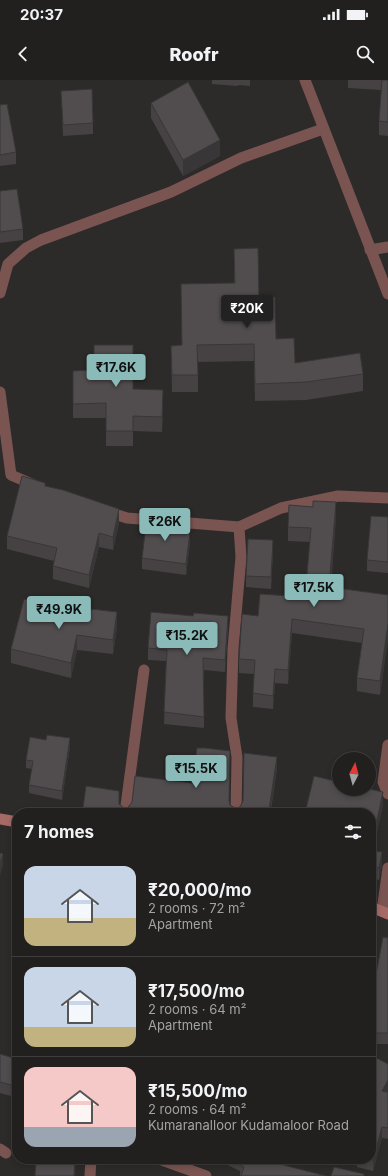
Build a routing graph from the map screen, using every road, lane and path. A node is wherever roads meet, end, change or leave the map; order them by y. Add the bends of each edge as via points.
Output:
1 (304, 80) edge
2 (323, 129) junction
3 (388, 247) edge
4 (370, 250) junction
5 (0, 293) edge
6 (388, 294) edge
7 (0, 392) edge
8 (46, 489) edge
9 (388, 498) edge
10 (96, 508) edge
11 (238, 528) junction
12 (144, 670) dead end
13 (388, 746) edge
14 (388, 794) edge
15 (126, 808) edge
16 (236, 808) edge
17 (0, 819) edge
18 (12, 821) edge
19 (388, 868) edge
20 (380, 911) edge
21 (91, 1164) edge
22 (173, 1164) edge
23 (90, 1176) edge
24 (206, 1176) edge

1 - 2 street
2 - 4 street
2 - 5 street via 241,158 171,192 41,240 26,248 8,264
3 - 4 street
4 - 6 street
7 - 8 street via 11,475
9 - 11 street via 338,496 280,508
10 - 11 street via 127,518
11 - 16 street via 241,558 233,649 231,718 237,757
12 - 15 street
13 - 14 street via 383,782
17 - 18 main road
19 - 20 street
21 - 23 street
22 - 24 street

